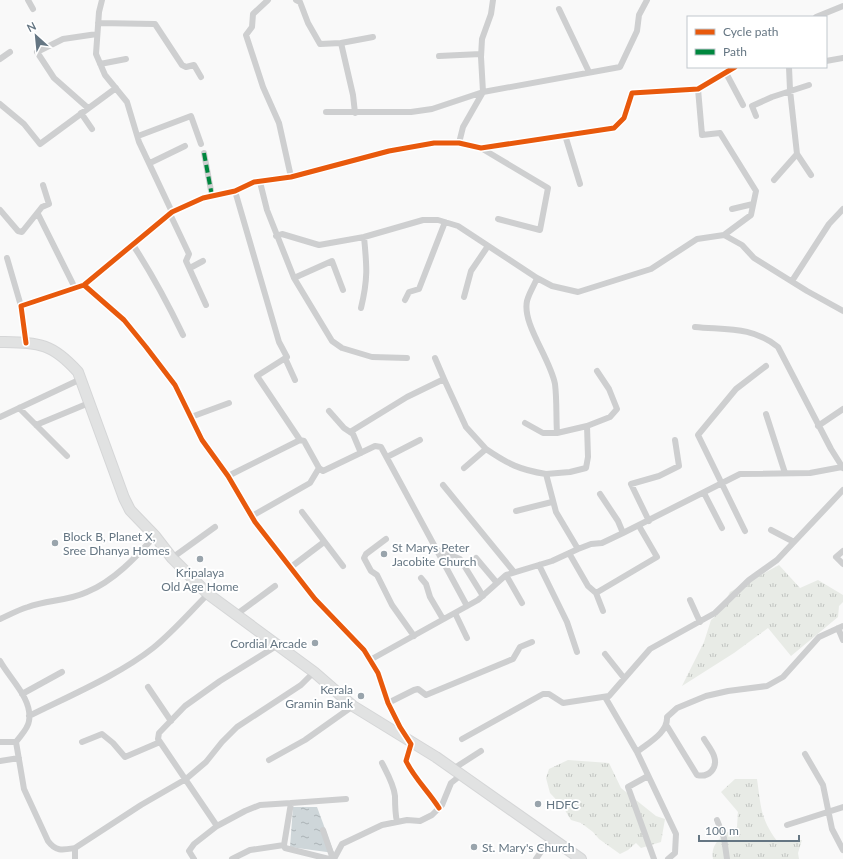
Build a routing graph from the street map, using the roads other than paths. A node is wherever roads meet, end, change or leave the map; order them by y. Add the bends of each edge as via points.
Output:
1 (28, 0) edge
2 (102, 0) edge
3 (268, 0) edge
4 (296, 0) edge
5 (493, 0) edge
6 (647, 0) edge
7 (843, 6) edge
8 (33, 9) dead end
9 (559, 9) dead end
10 (818, 16) edge
11 (98, 22) junction
12 (97, 34) junction
13 (373, 37) dead end
14 (341, 43) junction
15 (10, 52) dead end
16 (481, 54) junction
17 (439, 56) dead end
18 (843, 58) edge
19 (0, 59) edge
20 (126, 59) dead end
21 (827, 61) edge
22 (100, 64) junction
23 (733, 68) edge
24 (789, 68) edge
25 (589, 72) junction
26 (726, 72) junction
27 (201, 76) dead end
28 (809, 85) dead end
29 (116, 88) junction
30 (698, 89) junction
31 (790, 90) junction
32 (483, 92) junction
33 (0, 104) edge
34 (743, 105) dead end
35 (88, 108) junction
36 (326, 112) dead end
37 (81, 113) junction
38 (355, 113) junction
39 (756, 116) dead end
40 (92, 129) dead end
41 (566, 135) junction
42 (138, 136) junction
43 (459, 143) junction
44 (200, 144) dead end
45 (185, 146) dead end
46 (481, 148) junction
47 (204, 152) dead end
48 (797, 154) junction
49 (150, 163) junction
50 (811, 175) dead end
51 (291, 177) junction
52 (774, 180) dead end
53 (260, 182) junction
54 (580, 184) dead end
55 (43, 185) dead end
56 (234, 192) junction
57 (212, 196) junction
58 (753, 204) junction
59 (732, 209) dead end
60 (843, 209) edge
61 (0, 210) edge
62 (171, 213) junction
63 (38, 214) junction
64 (498, 219) dead end
65 (445, 222) junction
66 (724, 235) junction
67 (276, 236) junction
68 (364, 237) junction
69 (133, 245) junction
70 (488, 246) junction
71 (7, 258) dead end
72 (203, 261) dead end
73 (190, 268) junction
74 (294, 278) junction
75 (537, 278) junction
76 (792, 281) junction
77 (84, 285) junction
78 (75, 288) junction
79 (343, 290) dead end
80 (464, 297) dead end
81 (405, 300) dead end
82 (206, 305) dead end
83 (21, 306) junction
84 (361, 308) dead end
85 (843, 311) edge
86 (695, 327) dead end
87 (183, 334) dead end
88 (0, 342) edge
89 (26, 342) junction
90 (285, 358) junction
91 (407, 358) dead end
92 (435, 358) dead end
93 (766, 366) dead end
94 (597, 371) dead end
95 (81, 379) junction
96 (444, 379) junction
97 (295, 380) dead end
98 (89, 403) junction
99 (229, 403) dead end
100 (18, 408) junction
101 (843, 409) edge
102 (329, 411) dead end
103 (766, 414) dead end
104 (0, 417) edge
105 (191, 417) junction
106 (525, 423) dead end
107 (36, 425) junction
108 (587, 426) junction
109 (818, 426) junction
110 (350, 432) junction
111 (557, 433) junction
112 (300, 440) junction
113 (420, 440) dead end
114 (675, 440) dead end
115 (486, 449) junction
116 (361, 453) junction
117 (67, 456) dead end
118 (386, 457) junction
119 (319, 468) junction
120 (464, 468) dead end
121 (843, 468) edge
122 (785, 473) junction
123 (546, 474) junction
124 (228, 476) junction
125 (722, 484) junction
126 (443, 485) dead end
127 (843, 490) edge
128 (704, 493) junction
129 (600, 494) dead end
130 (552, 502) junction
131 (516, 511) dead end
132 (302, 512) dead end
133 (252, 516) junction
134 (649, 521) junction
135 (639, 526) junction
136 (215, 527) dead end
137 (722, 528) dead end
138 (771, 530) dead end
139 (745, 531) dead end
140 (623, 533) junction
141 (155, 536) junction
142 (386, 539) dead end
143 (324, 542) junction
144 (794, 542) junction
145 (578, 549) junction
146 (438, 550) junction
147 (843, 551) edge
148 (569, 553) junction
149 (172, 558) junction
150 (476, 558) dead end
151 (843, 564) edge
152 (539, 565) junction
153 (291, 566) junction
154 (343, 566) dead end
155 (514, 572) junction
156 (506, 575) junction
157 (421, 578) dead end
158 (497, 583) junction
159 (275, 586) dead end
160 (596, 593) junction
161 (208, 594) junction
162 (483, 596) junction
163 (690, 600) dead end
164 (522, 603) dead end
165 (467, 606) junction
166 (603, 611) dead end
167 (455, 612) junction
168 (237, 614) junction
169 (443, 619) junction
170 (0, 620) edge
171 (700, 622) junction
172 (841, 627) edge
173 (414, 636) junction
174 (467, 638) dead end
175 (843, 640) edge
176 (532, 642) dead end
177 (278, 645) junction
178 (577, 652) dead end
179 (605, 654) dead end
180 (370, 660) junction
181 (0, 661) edge
182 (3, 672) edge
183 (62, 672) dead end
184 (314, 672) junction
185 (624, 678) junction
186 (148, 686) dead end
187 (22, 694) junction
188 (605, 697) junction
189 (388, 703) junction
190 (353, 706) junction
191 (29, 716) junction
192 (171, 721) junction
193 (666, 726) junction
194 (462, 739) dead end
195 (704, 739) dead end
196 (0, 742) edge
197 (16, 742) junction
198 (82, 742) dead end
199 (160, 742) junction
200 (411, 744) junction
201 (481, 751) dead end
202 (637, 752) junction
203 (805, 754) dead end
204 (19, 758) junction
205 (268, 760) dead end
206 (0, 761) edge
207 (382, 763) dead end
208 (453, 769) junction
209 (462, 775) junction
210 (648, 776) junction
211 (186, 779) junction
212 (346, 799) dead end
213 (291, 802) junction
214 (843, 807) edge
215 (439, 808) junction
216 (830, 812) junction
217 (717, 820) dead end
218 (397, 822) junction
219 (787, 825) dead end
220 (218, 826) junction
221 (323, 830) dead end
222 (551, 837) junction
223 (284, 845) junction
224 (75, 848) junction
225 (843, 850) edge
226 (75, 859) edge
227 (194, 859) edge
228 (232, 859) edge
229 (329, 859) edge
230 (334, 859) edge
231 (536, 859) edge
232 (581, 859) edge
233 (654, 859) edge
234 (668, 859) edge
235 (727, 859) edge

1 - 8 street
2 - 11 street
3 - 51 street via 253,14 252,27 246,35 263,87 279,123
4 - 14 street via 300,2 320,44
5 - 16 street via 482,39
6 - 25 street via 640,15 637,31 620,67
7 - 10 street
9 - 25 street
11 - 12 street
11 - 27 street via 155,24 182,65 194,65
12 - 22 street via 96,54
12 - 35 street via 63,39 37,52 54,78
13 - 14 street
14 - 38 street
15 - 19 street
16 - 17 street
16 - 32 street
18 - 21 street
20 - 22 street
22 - 29 street
23 - 26 street
24 - 31 street
25 - 32 street
26 - 30 street
26 - 34 street
28 - 31 street
29 - 35 street
29 - 42 street via 127,102
30 - 41 street via 632,93 624,118 614,128
30 - 58 street via 702,135 720,133 756,191
31 - 39 street via 752,106
31 - 48 street
32 - 38 street via 432,109
32 - 43 street via 463,128
33 - 37 street via 24,124 40,144
35 - 37 street
36 - 38 street
37 - 40 street
41 - 46 street
41 - 54 street
42 - 44 street via 191,116
42 - 49 street
43 - 46 street
43 - 51 street via 434,142 389,151
45 - 49 street
46 - 64 street via 548,188 540,230
47 - 57 street
48 - 50 street
48 - 52 street
49 - 62 street
51 - 53 street
53 - 56 street
53 - 67 street
55 - 63 street via 49,204 42,207
56 - 57 street
56 - 90 street via 279,342 287,357
57 - 62 street
58 - 59 street
58 - 66 street via 751,215
60 - 76 street via 829,224
61 - 63 street via 18,231 22,232
62 - 69 street
62 - 73 street via 189,254 186,261
63 - 78 street
65 - 68 street via 423,220
65 - 70 street via 458,226
65 - 81 street via 420,289 409,292
66 - 75 street via 697,239 651,269 578,292 552,286
66 - 76 street via 742,245 754,258
67 - 68 street via 282,234 319,245
67 - 74 street
68 - 84 street via 368,270
69 - 77 street
69 - 87 street via 159,286
70 - 75 street
70 - 80 street via 471,271
71 - 83 street
72 - 73 street
73 - 82 street
74 - 79 street via 332,261
74 - 91 street via 332,341 342,348 372,357
75 - 111 street via 526,308 529,324 546,358 554,384
76 - 85 street
77 - 78 street
77 - 105 street via 124,320 146,347 175,386
78 - 83 street
83 - 89 street
86 - 109 street via 748,331 778,347
88 - 89 main road
89 - 95 main road via 52,348 66,358
90 - 97 street
90 - 112 street via 257,376
92 - 96 street
93 - 125 street via 736,389 698,435
94 - 108 street via 617,409 610,417
95 - 98 main road
95 - 100 street
96 - 110 street via 407,397
96 - 115 street via 466,427
98 - 107 street
98 - 141 main road via 124,498 130,510
99 - 105 street
100 - 104 street
100 - 107 street
101 - 109 street
102 - 110 street
103 - 122 street
105 - 124 street via 202,440
106 - 111 street via 543,434
107 - 117 street
108 - 111 street
108 - 123 street via 586,468
109 - 121 street
110 - 116 street
112 - 119 street via 304,441
112 - 124 street
113 - 118 street
114 - 134 street via 679,466 659,476 631,484
115 - 120 street
115 - 123 street via 504,462 524,471
116 - 118 street via 375,446 381,447
116 - 119 street via 327,470
118 - 146 street
119 - 133 street via 310,483
121 - 122 street
122 - 125 street via 740,474
123 - 130 street
124 - 133 street
125 - 128 street
125 - 139 street
126 - 155 street
127 - 144 street
128 - 134 street
128 - 137 street
129 - 140 street
130 - 131 street
130 - 145 street via 564,528
132 - 143 street
133 - 153 street
134 - 135 street
135 - 140 street
135 - 160 street via 657,557
136 - 149 street
138 - 144 street
140 - 145 street
141 - 149 main road
141 - 170 street via 113,577 88,592 68,599 29,606
142 - 173 street via 364,558
143 - 153 street
143 - 154 street
144 - 171 street via 777,560 750,580 715,613
145 - 148 street
146 - 162 street via 460,559
146 - 165 street
147 - 151 street via 836,557
148 - 152 street
148 - 160 street via 588,586
149 - 161 main road
150 - 158 street
152 - 155 street
152 - 178 street via 567,622
153 - 180 street via 315,599 364,650
155 - 156 street
156 - 158 street
156 - 164 street
157 - 169 street
158 - 162 street
159 - 168 street
160 - 166 street
161 - 168 main road
161 - 191 street via 152,649 120,670
162 - 165 street
163 - 171 street
165 - 167 street
167 - 169 street
167 - 174 street
168 - 177 main road
169 - 173 street
171 - 185 street via 650,649
172 - 175 street
172 - 193 street via 819,637 783,677 767,686 706,696 677,708 667,717
173 - 180 street
176 - 189 street via 520,647 513,659 476,676 426,695 418,689 414,690
177 - 184 main road
177 - 192 street via 220,681 185,706
179 - 185 street
180 - 189 street via 378,673
181 - 182 street
182 - 187 street
183 - 187 street
184 - 190 main road
184 - 211 street via 301,685 237,727 206,762
185 - 188 street
186 - 192 street
187 - 191 street
188 - 194 street via 563,703 549,694 543,694
188 - 202 street
189 - 200 street
190 - 200 main road
190 - 205 street via 324,728
191 - 197 street via 29,723
192 - 199 street via 159,733
193 - 195 street via 697,775 704,776 711,773 715,765 714,756
193 - 202 street
196 - 197 street
197 - 204 street
198 - 199 street via 102,734 125,757
199 - 211 street
200 - 208 main road
200 - 215 street via 406,761
201 - 208 street
202 - 210 street
203 - 216 street via 823,785
204 - 206 street
204 - 224 street via 24,789 48,841 53,848 60,850
207 - 218 street via 395,795
208 - 209 main road
209 - 215 street via 451,783
209 - 222 main road
210 - 233 street via 628,787
210 - 234 street via 676,834 675,853
211 - 220 street
211 - 224 street
212 - 213 street
213 - 220 street via 260,806
213 - 223 street
214 - 216 street
215 - 218 street via 420,821
216 - 219 street
216 - 225 street via 832,829
217 - 235 street via 724,838
218 - 230 street via 382,825 342,844
220 - 227 street via 194,844 189,851
221 - 230 street
222 - 231 street
222 - 232 main road
223 - 228 street via 250,850
223 - 229 street via 287,850
224 - 226 street

